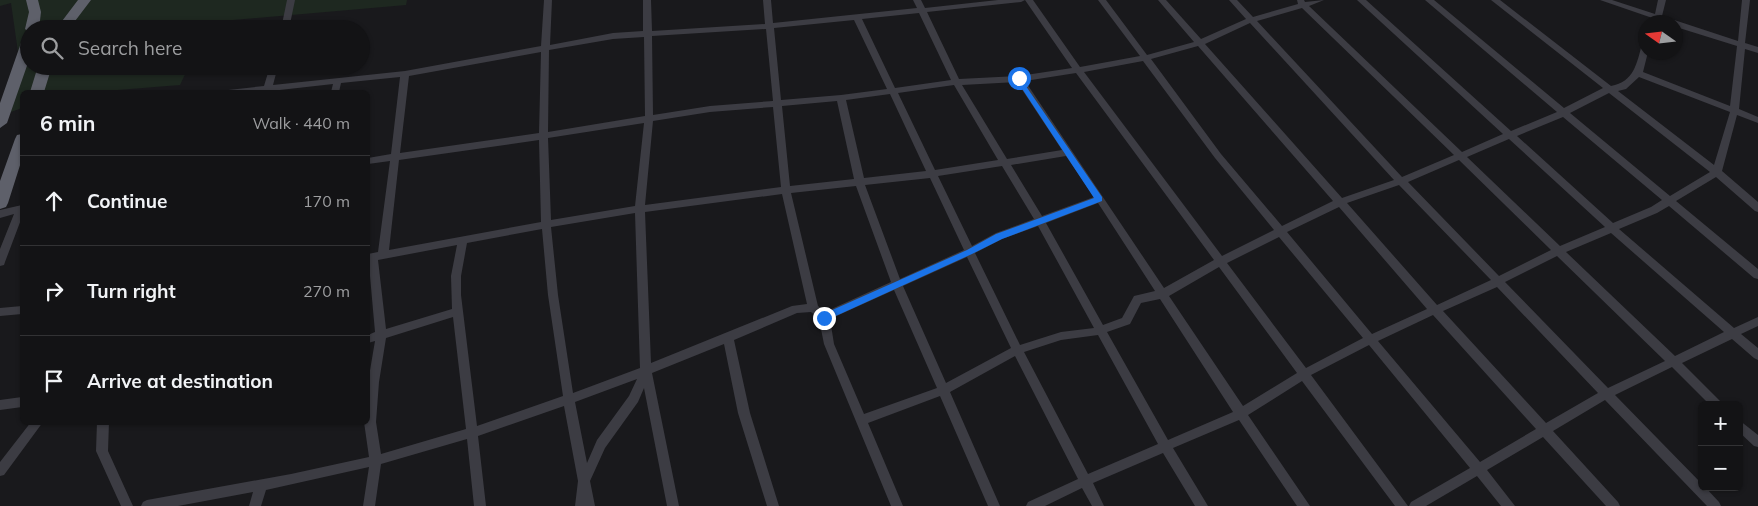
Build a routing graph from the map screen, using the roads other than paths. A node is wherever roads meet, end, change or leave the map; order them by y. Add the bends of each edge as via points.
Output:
1 (32, 0) edge
2 (85, 0) edge
3 (291, 0) edge
4 (548, 0) edge
5 (647, 0) edge
6 (767, 0) edge
7 (917, 0) edge
8 (1020, 0) edge
9 (1030, 0) edge
10 (1102, 0) edge
11 (1162, 0) edge
12 (1233, 0) edge
13 (1320, 0) edge
14 (1361, 0) edge
15 (1429, 0) edge
16 (1495, 0) edge
17 (1604, 0) edge
18 (1662, 0) edge
19 (1746, 0) edge
20 (1301, 2) edge
21 (921, 10) junction
22 (1643, 15) edge
23 (1656, 15) edge
24 (857, 17) junction
25 (34, 20) edge
26 (69, 20) edge
27 (287, 20) edge
28 (1251, 20) junction
29 (771, 26) junction
30 (1683, 26) edge
31 (649, 33) junction
32 (1199, 43) junction
33 (1740, 44) junction
34 (545, 48) junction
35 (1758, 50) edge
36 (1146, 58) junction
37 (1642, 60) edge
38 (20, 66) edge
39 (1078, 70) junction
40 (1638, 73) junction
41 (405, 74) junction
42 (42, 75) edge
43 (271, 75) edge
44 (1019, 78) junction
45 (338, 80) junction
46 (956, 82) junction
47 (1609, 89) junction
48 (38, 90) edge
49 (267, 90) edge
50 (336, 90) edge
51 (894, 92) junction
52 (841, 98) junction
53 (776, 102) junction
54 (1734, 112) junction
55 (1563, 114) junction
56 (649, 120) junction
57 (1758, 120) edge
58 (0, 123) edge
59 (1510, 134) junction
60 (542, 136) junction
61 (20, 145) edge
62 (1069, 152) junction
63 (1459, 156) junction
64 (395, 157) junction
65 (370, 161) edge
66 (1003, 162) junction
67 (1717, 172) junction
68 (932, 174) junction
69 (1401, 181) junction
70 (860, 183) junction
71 (786, 190) junction
72 (1099, 199) junction
73 (1670, 201) junction
74 (0, 202) edge
75 (1340, 202) junction
76 (1758, 208) edge
77 (20, 209) edge
78 (640, 209) junction
79 (0, 214) edge
80 (20, 214) edge
81 (1040, 221) junction
82 (546, 225) junction
83 (1612, 228) junction
84 (1281, 232) junction
85 (463, 240) junction
86 (1558, 251) junction
87 (969, 252) junction
88 (374, 257) edge
89 (1221, 261) junction
90 (0, 262) edge
91 (1758, 274) edge
92 (1497, 282) junction
93 (897, 284) junction
94 (1163, 294) junction
95 (813, 308) junction
96 (1434, 308) junction
97 (20, 310) edge
98 (459, 311) junction
99 (0, 312) edge
100 (824, 318) junction
101 (1758, 321) edge
102 (1101, 331) junction
103 (1734, 333) junction
104 (381, 335) junction
105 (728, 337) junction
106 (370, 338) edge
107 (1371, 339) junction
108 (1017, 350) junction
109 (1758, 355) edge
110 (1672, 362) junction
111 (646, 369) junction
112 (1304, 374) junction
113 (944, 390) junction
114 (1608, 393) junction
115 (568, 398) junction
116 (1714, 401) edge
117 (20, 402) edge
118 (0, 405) edge
119 (1240, 414) junction
120 (860, 420) junction
121 (36, 425) edge
122 (103, 425) edge
123 (1743, 429) edge
124 (1543, 430) junction
125 (471, 433) junction
126 (1758, 442) edge
127 (1166, 447) junction
128 (376, 461) junction
129 (1477, 468) junction
130 (0, 471) edge
131 (584, 481) junction
132 (1084, 481) junction
133 (261, 485) junction
134 (127, 506) edge
135 (147, 506) edge
136 (255, 506) edge
137 (370, 506) edge
138 (480, 506) edge
139 (581, 506) edge
140 (589, 506) edge
141 (673, 506) edge
142 (773, 506) edge
143 (897, 506) edge
144 (994, 506) edge
145 (1032, 506) edge
146 (1098, 506) edge
147 (1202, 506) edge
148 (1304, 506) edge
149 (1402, 506) edge
150 (1415, 506) edge
151 (1509, 506) edge
152 (1614, 506) edge
153 (1715, 506) edge

1 - 25 highway
2 - 26 highway
3 - 27 street
4 - 34 street
5 - 31 street
6 - 29 street
7 - 21 street
8 - 21 street
9 - 39 street
10 - 36 street
11 - 32 street
12 - 28 street
13 - 20 street
14 - 59 street
15 - 55 street
16 - 47 street
17 - 22 street
18 - 23 street
19 - 33 street
20 - 28 street
20 - 63 street
21 - 24 street
21 - 46 street
24 - 29 street
24 - 51 street
28 - 32 street
28 - 69 street
29 - 31 street
29 - 53 street
30 - 33 street
31 - 34 street
31 - 56 street
32 - 36 street
32 - 75 street
33 - 35 street
33 - 54 street
34 - 41 street
34 - 60 street
36 - 39 street
36 - 84 street via 1218,156
37 - 40 street
38 - 58 highway
39 - 44 street
39 - 89 street
40 - 47 street via 1622,87
40 - 54 street
41 - 45 street
41 - 64 street
42 - 48 highway
43 - 49 street
44 - 46 street
44 - 62 street
45 - 49 street
45 - 50 street
46 - 51 street
46 - 66 street
47 - 55 street
47 - 67 street
51 - 52 street
51 - 68 street
52 - 53 street
52 - 70 street
53 - 56 street
53 - 71 street
54 - 57 street
54 - 67 street
55 - 59 street
55 - 73 street
56 - 60 street
56 - 78 street
59 - 63 street
59 - 83 street
60 - 64 street
60 - 82 street
61 - 74 highway
62 - 66 street
62 - 72 street
63 - 69 street
63 - 86 street
64 - 65 street
64 - 88 street
66 - 68 street
66 - 81 street
67 - 73 street
67 - 76 street
68 - 70 street
68 - 87 street
69 - 75 street
69 - 92 street
70 - 71 street
70 - 93 street
71 - 78 street
71 - 95 street
72 - 81 street
72 - 94 street
73 - 83 street
73 - 91 street
75 - 84 street
75 - 96 street
77 - 79 street
78 - 82 street
78 - 111 street
80 - 90 street
81 - 87 street via 999,236
81 - 102 street
82 - 85 street
82 - 115 street
83 - 86 street
83 - 103 street
84 - 89 street
84 - 107 street
85 - 88 street
85 - 98 street via 456,276
86 - 92 street
86 - 110 street
87 - 93 street
87 - 108 street
88 - 104 street
89 - 94 street
89 - 112 street
92 - 96 street
92 - 114 street
93 - 100 street
93 - 113 street
94 - 102 street via 1138,299 1126,321
94 - 119 street
95 - 100 street
95 - 105 street via 796,309
96 - 107 street
96 - 124 street
97 - 99 street
98 - 104 street
98 - 125 street
100 - 120 street via 829,344
101 - 103 street
102 - 108 street via 1061,336
102 - 127 street
103 - 109 street
103 - 110 street
104 - 106 street
104 - 128 street via 370,422
105 - 111 street
105 - 142 street via 744,412
107 - 112 street
107 - 129 street
108 - 113 street
108 - 132 street
110 - 114 street
110 - 116 street
111 - 115 street
111 - 131 street via 634,399 601,444
111 - 141 street
112 - 119 street
112 - 149 street
113 - 120 street
113 - 144 street
114 - 124 street
114 - 153 street
115 - 125 street
115 - 131 street
117 - 118 street
119 - 127 street
119 - 148 street
120 - 143 street
121 - 130 street
122 - 134 street via 102,451
123 - 126 street
124 - 129 street
124 - 152 street
125 - 128 street
125 - 138 street
127 - 132 street
127 - 147 street
128 - 133 street
128 - 137 street
129 - 150 street
129 - 151 street
131 - 139 street
131 - 140 street
132 - 145 street
132 - 146 street
133 - 135 street
133 - 136 street

